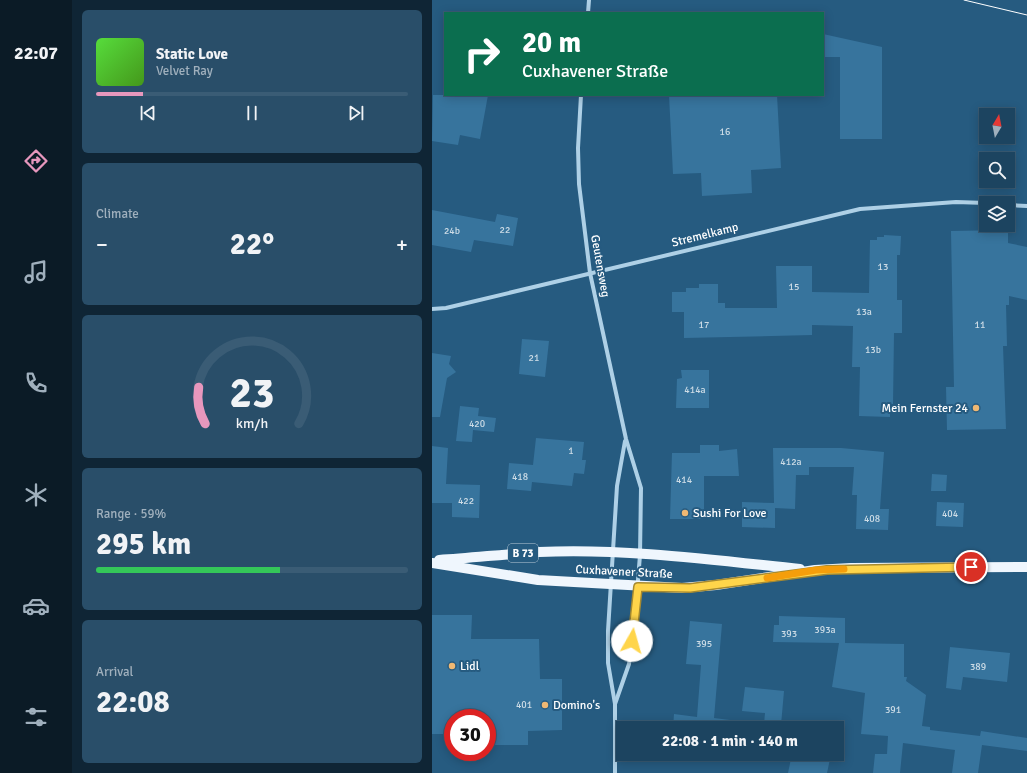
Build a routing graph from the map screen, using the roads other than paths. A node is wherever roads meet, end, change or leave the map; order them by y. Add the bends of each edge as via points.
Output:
1 (589, 0) edge
2 (588, 12) edge
3 (581, 96) edge
4 (979, 204) edge
5 (1015, 205) edge
6 (1027, 206) edge
7 (590, 273) junction
8 (432, 309) edge
9 (626, 439) junction
10 (614, 553) junction
11 (640, 555) junction
12 (432, 562) edge
13 (1027, 567) edge
14 (816, 570) junction
15 (612, 585) junction
16 (638, 587) junction
17 (615, 704) junction
18 (615, 773) edge

1 - 2 street
3 - 7 street, Geutensweg via 579,184
4 - 7 street, Stremelkamp via 956,202 860,208
5 - 6 street
7 - 8 street, Stremelkamp via 446,308
7 - 9 street, Geutensweg
9 - 10 street, Geutensweg via 617,486
9 - 11 street, Geutensweg via 641,488
10 - 11 main road, Cuxhavener Straße / B 73
10 - 12 main road, Cuxhavener Straße / B 73 via 539,552
10 - 15 street, Geutensweg
11 - 14 main road, Cuxhavener Straße / B 73
11 - 16 street, Geutensweg
12 - 15 main road, Cuxhavener Straße / B 73 via 538,580
13 - 14 main road, Cuxhavener Straße / B 73
14 - 16 main road, Cuxhavener Straße / B 73 via 690,588
15 - 16 main road, Cuxhavener Straße / B 73
15 - 17 street, Geutensweg via 608,663
16 - 17 street, Geutensweg via 629,664
17 - 18 street

